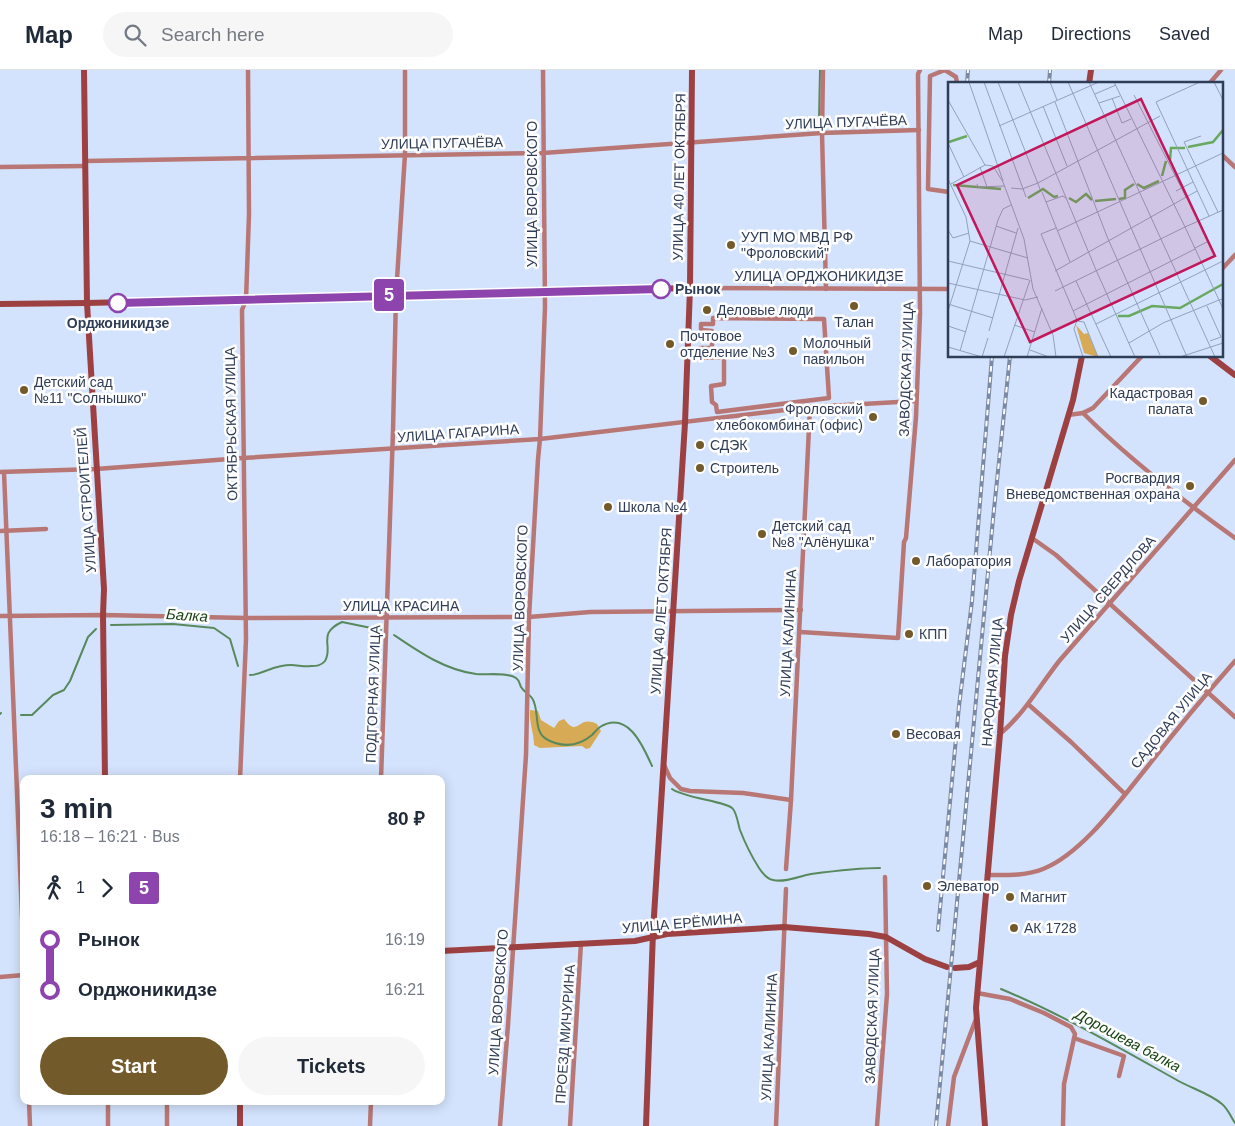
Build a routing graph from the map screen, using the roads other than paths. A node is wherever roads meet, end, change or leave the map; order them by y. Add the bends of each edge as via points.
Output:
1 (84, 70) edge
2 (248, 70) edge
3 (405, 70) edge
4 (543, 70) edge
5 (692, 70) edge
6 (824, 70) edge
7 (920, 70) edge
8 (1221, 70) edge
9 (957, 82) edge
10 (1211, 82) edge
11 (919, 130) junction
12 (822, 133) junction
13 (692, 142) junction
14 (544, 153) junction
15 (405, 154) junction
16 (1222, 155) edge
17 (249, 158) junction
18 (85, 164) junction
19 (0, 167) edge
20 (1235, 167) edge
21 (948, 192) edge
22 (1235, 255) edge
23 (1222, 269) edge
24 (690, 288) junction
25 (920, 288) junction
26 (826, 289) junction
27 (948, 289) edge
28 (544, 292) junction
29 (396, 295) junction
30 (246, 300) junction
31 (0, 304) edge
32 (87, 304) junction
33 (701, 330) joint
34 (1082, 358) edge
35 (1140, 358) edge
36 (1213, 358) edge
37 (1235, 375) edge
38 (916, 401) junction
39 (810, 407) junction
40 (1083, 413) junction
41 (1068, 415) junction
42 (686, 423) junction
43 (540, 439) junction
44 (393, 448) junction
45 (243, 458) junction
46 (1235, 460) edge
47 (96, 469) junction
48 (2, 472) edge
49 (1193, 507) junction
50 (46, 529) dead end
51 (8, 531) junction
52 (0, 532) edge
53 (1032, 538) junction
54 (1235, 538) edge
55 (0, 560) edge
56 (8, 560) junction
57 (1109, 604) junction
58 (801, 610) junction
59 (673, 612) junction
60 (103, 615) junction
61 (0, 616) edge
62 (10, 616) junction
63 (387, 617) junction
64 (529, 617) junction
65 (246, 618) junction
66 (800, 632) junction
67 (1235, 660) edge
68 (1208, 692) junction
69 (1029, 705) junction
70 (1235, 717) edge
71 (1000, 734) junction
72 (664, 764) junction
73 (105, 775) edge
74 (240, 775) edge
75 (381, 775) edge
76 (1125, 794) junction
77 (791, 800) junction
78 (20, 865) edge
79 (786, 868) dead end
80 (987, 875) junction
81 (885, 877) dead end
82 (786, 889) dead end
83 (784, 927) junction
84 (653, 937) junction
85 (886, 937) junction
86 (581, 943) junction
87 (514, 946) junction
88 (445, 951) edge
89 (980, 962) junction
90 (947, 967) dead end
91 (955, 968) dead end
92 (20, 975) edge
93 (0, 977) edge
94 (977, 993) junction
95 (976, 1020) junction
96 (1074, 1038) junction
97 (1120, 1076) dead end
98 (29, 1105) edge
99 (108, 1105) edge
100 (167, 1105) edge
101 (240, 1105) edge
102 (371, 1105) edge
103 (30, 1126) edge
104 (108, 1126) edge
105 (167, 1126) edge
106 (240, 1126) edge
107 (370, 1126) edge
108 (500, 1126) edge
109 (570, 1126) edge
110 (646, 1126) edge
111 (776, 1126) edge
112 (877, 1126) edge
113 (948, 1126) edge
114 (985, 1126) edge
115 (1063, 1126) edge

1 - 18 street, УЛИЦА СТРОИТЕЛЕЙ
2 - 17 street, ОКТЯБРЬСКАЯ УЛИЦА
3 - 15 street, ПОДГОРНАЯ УЛИЦА
4 - 14 street, УЛИЦА ВОРОВСКОГО
5 - 13 street, УЛИЦА 40 ЛЕТ ОКТЯБРЯ
6 - 12 street
7 - 11 street, ЗАВОДСКАЯ УЛИЦА
8 - 10 street
9 - 21 street via 956,77 945,70 930,76 928,189
11 - 12 street, УЛИЦА ПУГАЧЁВА
11 - 25 street, ЗАВОДСКАЯ УЛИЦА
12 - 13 street, УЛИЦА ПУГАЧЁВА
12 - 26 street
13 - 14 street, УЛИЦА ПУГАЧЁВА
13 - 24 street, УЛИЦА 40 ЛЕТ ОКТЯБРЯ
14 - 15 street, УЛИЦА ПУГАЧЁВА
14 - 28 street, УЛИЦА ВОРОВСКОГО
15 - 17 street, УЛИЦА ПУГАЧЁВА
15 - 29 street, ПОДГОРНАЯ УЛИЦА
16 - 20 street
17 - 18 street, УЛИЦА ПУГАЧЁВА
17 - 30 street, ОКТЯБРЬСКАЯ УЛИЦА
18 - 19 street, УЛИЦА ПУГАЧЁВА
18 - 32 street, УЛИЦА СТРОИТЕЛЕЙ
22 - 23 street
24 - 26 street, УЛИЦА ОРДЖОНИКИДЗЕ
24 - 28 street, УЛИЦА ОРДЖОНИКИДЗЕ
24 - 42 street, УЛИЦА 40 ЛЕТ ОКТЯБРЯ
25 - 26 street, УЛИЦА ОРДЖОНИКИДЗЕ
25 - 27 street, УЛИЦА ОРДЖОНИКИДЗЕ
25 - 38 street, ЗАВОДСКАЯ УЛИЦА
28 - 29 street, УЛИЦА ОРДЖОНИКИДЗЕ
28 - 43 street, УЛИЦА ВОРОВСКОГО
29 - 30 street, УЛИЦА ОРДЖОНИКИДЗЕ
29 - 44 street, ПОДГОРНАЯ УЛИЦА
30 - 32 street, УЛИЦА ОРДЖОНИКИДЗЕ
30 - 45 street, ОКТЯБРЬСКАЯ УЛИЦА via 242,310
31 - 32 street, УЛИЦА ОРДЖОНИКИДЗЕ
32 - 47 street, УЛИЦА СТРОИТЕЛЕЙ
33 - 33 street via 701,324 713,324 713,318 824,319 829,398 717,412 716,404 712,402 712,386 724,384 724,357 700,358 700,348 712,348 712,330
34 - 41 street, НАРОДНАЯ УЛИЦА
35 - 40 street via 1113,389
36 - 37 street
38 - 39 street, УЛИЦА ГАГАРИНА
38 - 66 street, ЗАВОДСКАЯ УЛИЦА via 898,638
39 - 42 street, УЛИЦА ГАГАРИНА
39 - 58 street, УЛИЦА КАЛИНИНА
40 - 41 street
40 - 49 street
41 - 53 street, НАРОДНАЯ УЛИЦА
42 - 43 street, УЛИЦА ГАГАРИНА
42 - 59 street, УЛИЦА 40 ЛЕТ ОКТЯБРЯ
43 - 44 street, УЛИЦА ГАГАРИНА
43 - 64 street, УЛИЦА ВОРОВСКОГО
44 - 45 street, УЛИЦА ГАГАРИНА
44 - 63 street, ПОДГОРНАЯ УЛИЦА
45 - 47 street, УЛИЦА ГАГАРИНА
45 - 65 street, ОКТЯБРЬСКАЯ УЛИЦА
46 - 49 street, УЛИЦА СВЕРДЛОВА
47 - 48 street, УЛИЦА ГАГАРИНА
47 - 60 street, УЛИЦА СТРОИТЕЛЕЙ
48 - 51 street
49 - 54 street
49 - 57 street, УЛИЦА СВЕРДЛОВА
50 - 51 street
51 - 52 street
51 - 56 street
53 - 57 street via 1056,555
53 - 71 street, НАРОДНАЯ УЛИЦА via 1011,615
55 - 56 street
56 - 62 street
57 - 68 street
57 - 69 street, УЛИЦА СВЕРДЛОВА via 1052,671
58 - 59 street, УЛИЦА КРАСИНА
58 - 66 street, УЛИЦА КАЛИНИНА
59 - 64 street, УЛИЦА КРАСИНА via 590,612
59 - 72 street, УЛИЦА 40 ЛЕТ ОКТЯБРЯ
60 - 62 street, УЛИЦА КРАСИНА
60 - 65 street, УЛИЦА КРАСИНА
60 - 73 street, УЛИЦА СТРОИТЕЛЕЙ
61 - 62 street, УЛИЦА КРАСИНА
62 - 78 street
63 - 64 street, УЛИЦА КРАСИНА
63 - 65 street, УЛИЦА КРАСИНА
63 - 75 street, ПОДГОРНАЯ УЛИЦА
64 - 87 street, УЛИЦА ВОРОВСКОГО via 526,755
65 - 74 street, ОКТЯБРЬСКАЯ УЛИЦА
66 - 77 street, УЛИЦА КАЛИНИНА
67 - 68 street, САДОВАЯ УЛИЦА
68 - 70 street
68 - 76 street, САДОВАЯ УЛИЦА
69 - 71 street, УЛИЦА СВЕРДЛОВА
69 - 76 street
71 - 80 street, НАРОДНАЯ УЛИЦА
72 - 77 street via 670,778 690,791 743,793
72 - 84 street, УЛИЦА 40 ЛЕТ ОКТЯБРЯ
76 - 80 street, САДОВАЯ УЛИЦА via 1068,856 1042,870
77 - 79 street, УЛИЦА КАЛИНИНА
80 - 89 street, НАРОДНАЯ УЛИЦА
81 - 85 street, ЗАВОДСКАЯ УЛИЦА
82 - 83 street, УЛИЦА КАЛИНИНА
83 - 84 street, УЛИЦА ЕРЁМИНА
83 - 85 street, УЛИЦА ЕРЁМИНА
83 - 111 street, УЛИЦА КАЛИНИНА
84 - 86 street, УЛИЦА ЕРЁМИНА
84 - 110 street, УЛИЦА 40 ЛЕТ ОКТЯБРЯ
85 - 90 street, УЛИЦА ЕРЁМИНА via 930,962
85 - 112 street, ЗАВОДСКАЯ УЛИЦА via 887,994
86 - 87 street, УЛИЦА ЕРЁМИНА
86 - 109 street, ПРОЕЗД МИЧУРИНА
87 - 88 street, УЛИЦА ЕРЁМИНА
87 - 108 street, УЛИЦА ВОРОВСКОГО
89 - 91 street
89 - 94 street, НАРОДНАЯ УЛИЦА
92 - 93 street
94 - 95 street, НАРОДНАЯ УЛИЦА
94 - 96 street via 1010,999 1044,1013 1071,1027
95 - 113 street, НАРОДНАЯ УЛИЦА via 954,1076
95 - 114 street, НАРОДНАЯ УЛИЦА
96 - 97 street via 1124,1056
96 - 115 street via 1064,1084
98 - 103 street
99 - 104 street
100 - 105 street
101 - 106 street
102 - 107 street

